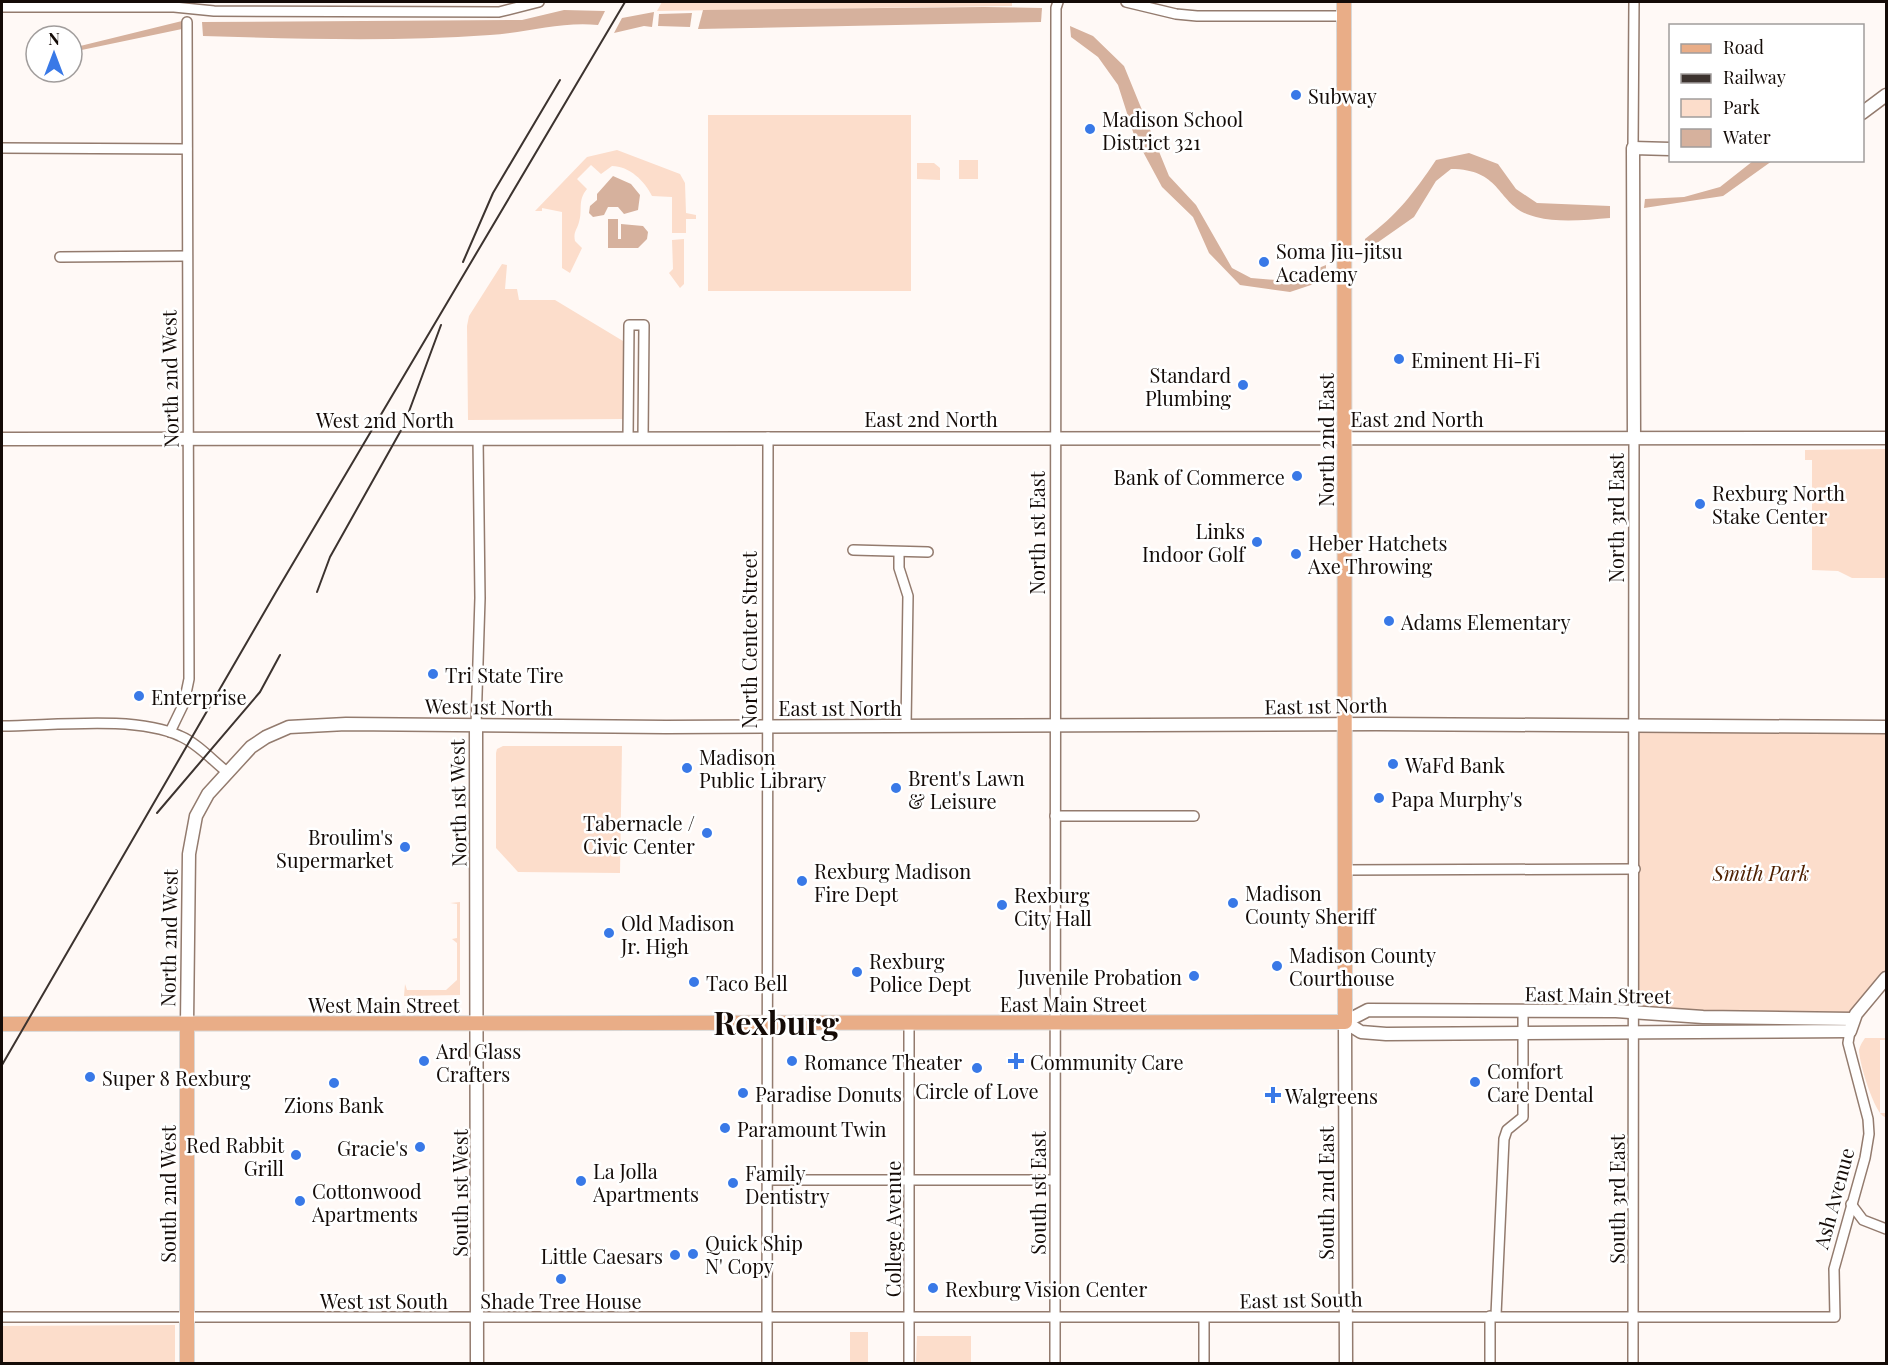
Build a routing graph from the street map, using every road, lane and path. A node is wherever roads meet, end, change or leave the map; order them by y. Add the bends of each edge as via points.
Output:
1 (539, 2) edge
2 (1058, 2) edge
3 (1126, 2) edge
4 (1634, 2) edge
5 (2, 6) edge
6 (1344, 9) edge
7 (188, 22) dead end
8 (1887, 95) edge
9 (1864, 112) edge
10 (2, 148) edge
11 (1634, 148) junction
12 (1669, 148) edge
13 (187, 149) junction
14 (187, 256) junction
15 (60, 257) dead end
16 (768, 437) junction
17 (1634, 437) junction
18 (478, 438) junction
19 (628, 438) junction
20 (643, 438) junction
21 (1054, 438) junction
22 (1344, 438) junction
23 (1887, 438) edge
24 (2, 439) edge
25 (190, 439) junction
26 (853, 550) dead end
27 (928, 552) dead end
28 (899, 553) junction
29 (1344, 725) junction
30 (2, 726) edge
31 (476, 726) junction
32 (906, 726) junction
33 (1054, 726) junction
34 (1635, 726) junction
35 (766, 727) junction
36 (1887, 727) edge
37 (170, 732) junction
38 (227, 772) junction
39 (1055, 816) junction
40 (1194, 816) dead end
41 (189, 854) joint
42 (1635, 869) junction
43 (1344, 870) junction
44 (1887, 978) edge
45 (1524, 1012) junction
46 (1635, 1014) junction
47 (1345, 1022) junction
48 (2, 1023) edge
49 (477, 1023) junction
50 (766, 1023) junction
51 (909, 1023) junction
52 (1055, 1023) junction
53 (187, 1024) junction
54 (1851, 1025) junction
55 (1635, 1034) junction
56 (1524, 1035) junction
57 (766, 1180) junction
58 (1054, 1180) junction
59 (910, 1181) junction
60 (1851, 1204) junction
61 (1887, 1229) edge
62 (1346, 1316) junction
63 (1493, 1316) junction
64 (2, 1317) edge
65 (767, 1317) junction
66 (909, 1317) junction
67 (1634, 1317) junction
68 (1835, 1317) joint
69 (478, 1318) junction
70 (1056, 1318) junction
71 (1204, 1318) junction
72 (186, 1319) junction
73 (187, 1364) edge
74 (477, 1364) edge
75 (767, 1364) edge
76 (909, 1364) edge
77 (1055, 1364) edge
78 (1204, 1364) edge
79 (1346, 1364) edge
80 (1490, 1364) edge
81 (1634, 1364) edge

1 - 5 street via 499,12
2 - 21 street, North 1st East
3 - 6 street via 1197,16
4 - 11 street, North 3rd East
6 - 22 main road, North 2nd East
7 - 13 street, North 2nd West
8 - 9 street
10 - 13 street
11 - 12 street
11 - 17 street, North 3rd East
13 - 14 street, North 2nd West
14 - 15 street
14 - 25 street, North 2nd West
16 - 20 street, West 2nd North
16 - 21 street, East 2nd North
16 - 35 street, North Center Street
17 - 22 street, East 2nd North
17 - 23 street, East 2nd North
17 - 34 street, North 3rd East
18 - 19 street, West 2nd North
18 - 25 street, West 2nd North
18 - 31 street, North 1st West via 480,598
19 - 20 street, West 2nd North
19 - 20 street via 629,325 644,325
21 - 22 street, East 2nd North
21 - 33 street, North 1st East
22 - 29 main road, North 2nd East
24 - 25 street, West 2nd North
25 - 37 street, North 2nd West via 189,679 184,703
26 - 28 street
27 - 28 street
28 - 32 street via 899,568 908,596
29 - 33 street, East 1st North
29 - 34 street, East 1st North
29 - 43 main road, North 2nd East
30 - 37 street via 136,725
31 - 35 street, West 1st North
31 - 38 street, West 1st North via 290,727 258,742
31 - 49 street, North 1st West
32 - 33 street, East 1st North
32 - 35 street, East 1st North
33 - 39 street, North 1st East
34 - 36 street, East 1st North
34 - 42 street, North 3rd East
35 - 50 street, North Center Street
37 - 38 street via 186,739
38 - 41 street, West 1st North via 196,816
39 - 40 street
39 - 52 street, North 1st East
41 - 53 street, North 2nd West
42 - 43 street
42 - 46 street, North 3rd East
43 - 47 main road, North 2nd East
44 - 54 street
45 - 46 street, East Main Street
45 - 47 street, East Main Street via 1368,1010
45 - 56 street
46 - 54 street, East Main Street
46 - 55 street, North 3rd East
47 - 52 main road, East Main Street
47 - 56 street, East Main Street via 1361,1032 1386,1034
47 - 62 street, South 2nd East
48 - 53 main road, West Main Street
49 - 50 main road, West Main Street
49 - 53 main road, West Main Street
49 - 69 street, South 1st West
50 - 51 main road, East Main Street
50 - 57 street, North Center Street
51 - 52 main road, East Main Street
51 - 59 street, College Avenue
52 - 58 street, South 1st East
53 - 72 main road, South 2nd West
54 - 55 street, East Main Street
54 - 60 street, Ash Avenue via 1848,1043 1869,1134
55 - 56 street, East Main Street
55 - 67 street, South 3rd East
56 - 63 street via 1523,1117 1507,1130 1504,1139
57 - 59 street
57 - 65 street, North Center Street
58 - 59 street
58 - 70 street, South 1st East
59 - 66 street, College Avenue
60 - 61 street via 1863,1220
60 - 68 street, Ash Avenue via 1834,1269
62 - 63 street, East 1st South
62 - 71 street, East 1st South
62 - 79 street, South 2nd East
63 - 67 street, East 1st South
63 - 80 street
64 - 72 street, West 1st South
65 - 66 street, East 1st South
65 - 69 street, West 1st South
65 - 75 street, North Center Street
66 - 70 street, East 1st South
66 - 76 street, College Avenue
67 - 68 street, East 1st South
67 - 81 street, South 3rd East
69 - 72 street, West 1st South
69 - 74 street, South 1st West
70 - 71 street, East 1st South
70 - 77 street, South 1st East
71 - 78 street
72 - 73 main road, South 2nd West

